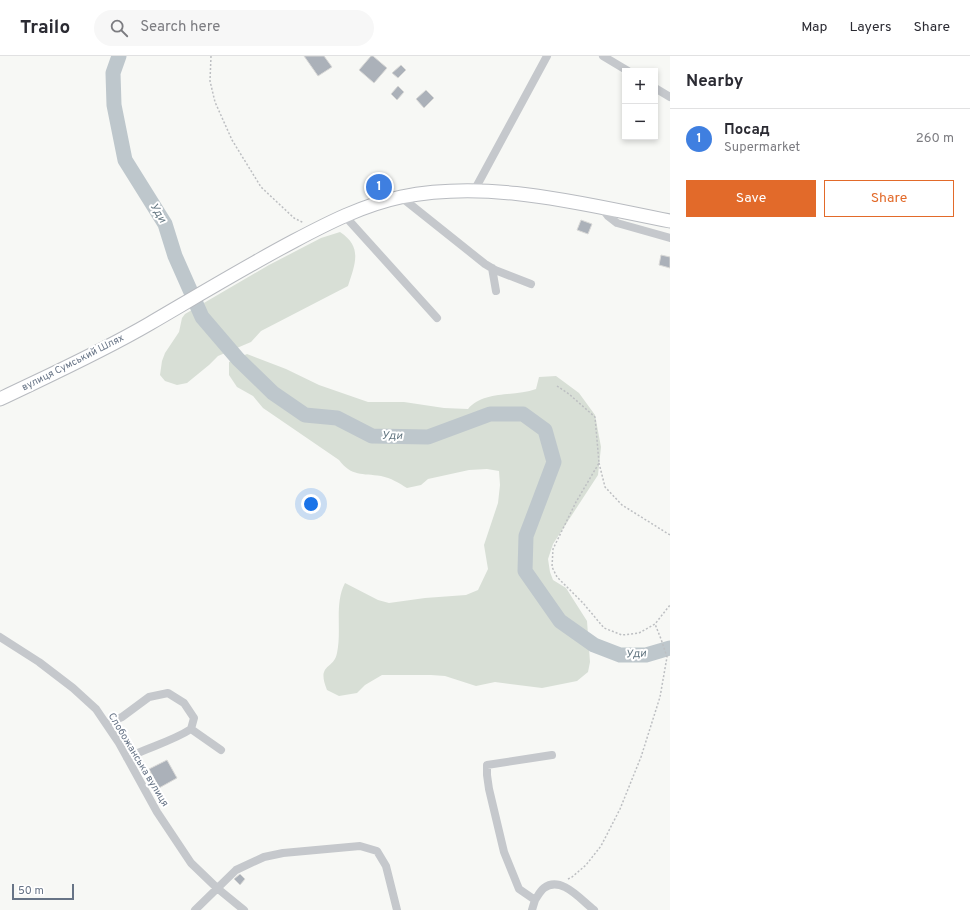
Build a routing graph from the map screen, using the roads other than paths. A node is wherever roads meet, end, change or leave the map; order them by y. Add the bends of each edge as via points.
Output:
1 (547, 56) edge
2 (603, 56) edge
3 (623, 68) edge
4 (658, 90) edge
5 (670, 97) edge
6 (474, 190) junction
7 (401, 197) junction
8 (602, 208) junction
9 (344, 215) junction
10 (670, 221) edge
11 (670, 238) edge
12 (492, 268) junction
13 (531, 284) dead end
14 (496, 291) dead end
15 (437, 318) dead end
16 (0, 399) edge
17 (0, 637) edge
18 (106, 724) junction
19 (192, 729) junction
20 (221, 750) dead end
21 (552, 755) dead end
22 (127, 758) junction
23 (217, 888) junction
24 (535, 900) junction
25 (195, 910) edge
26 (244, 910) edge
27 (397, 910) edge
28 (532, 910) edge
29 (594, 910) edge

1 - 6 street
2 - 3 street
4 - 5 street
6 - 7 main road
6 - 8 main road via 512,192
7 - 9 main road
7 - 12 street
8 - 10 main road
8 - 11 street via 617,223
9 - 15 street
9 - 16 main road, вулиця Сумський Шлях via 264,257 79,362
12 - 13 street
12 - 14 street
17 - 18 street, Слобожанська вулиця via 73,688 96,709
18 - 19 street via 122,718 149,697 168,693 184,703 194,718
18 - 22 street, Слобожанська вулиця
19 - 20 street
19 - 22 street via 179,738 142,750
21 - 24 street via 488,765 486,775 504,852 519,889
22 - 23 street, Слобожанська вулиця via 157,812 191,863
23 - 25 street
23 - 26 street, Слобожанська вулиця
23 - 27 street via 236,870 264,857 360,846 377,851 386,866
24 - 28 street
24 - 29 street via 543,889 557,884 572,892

